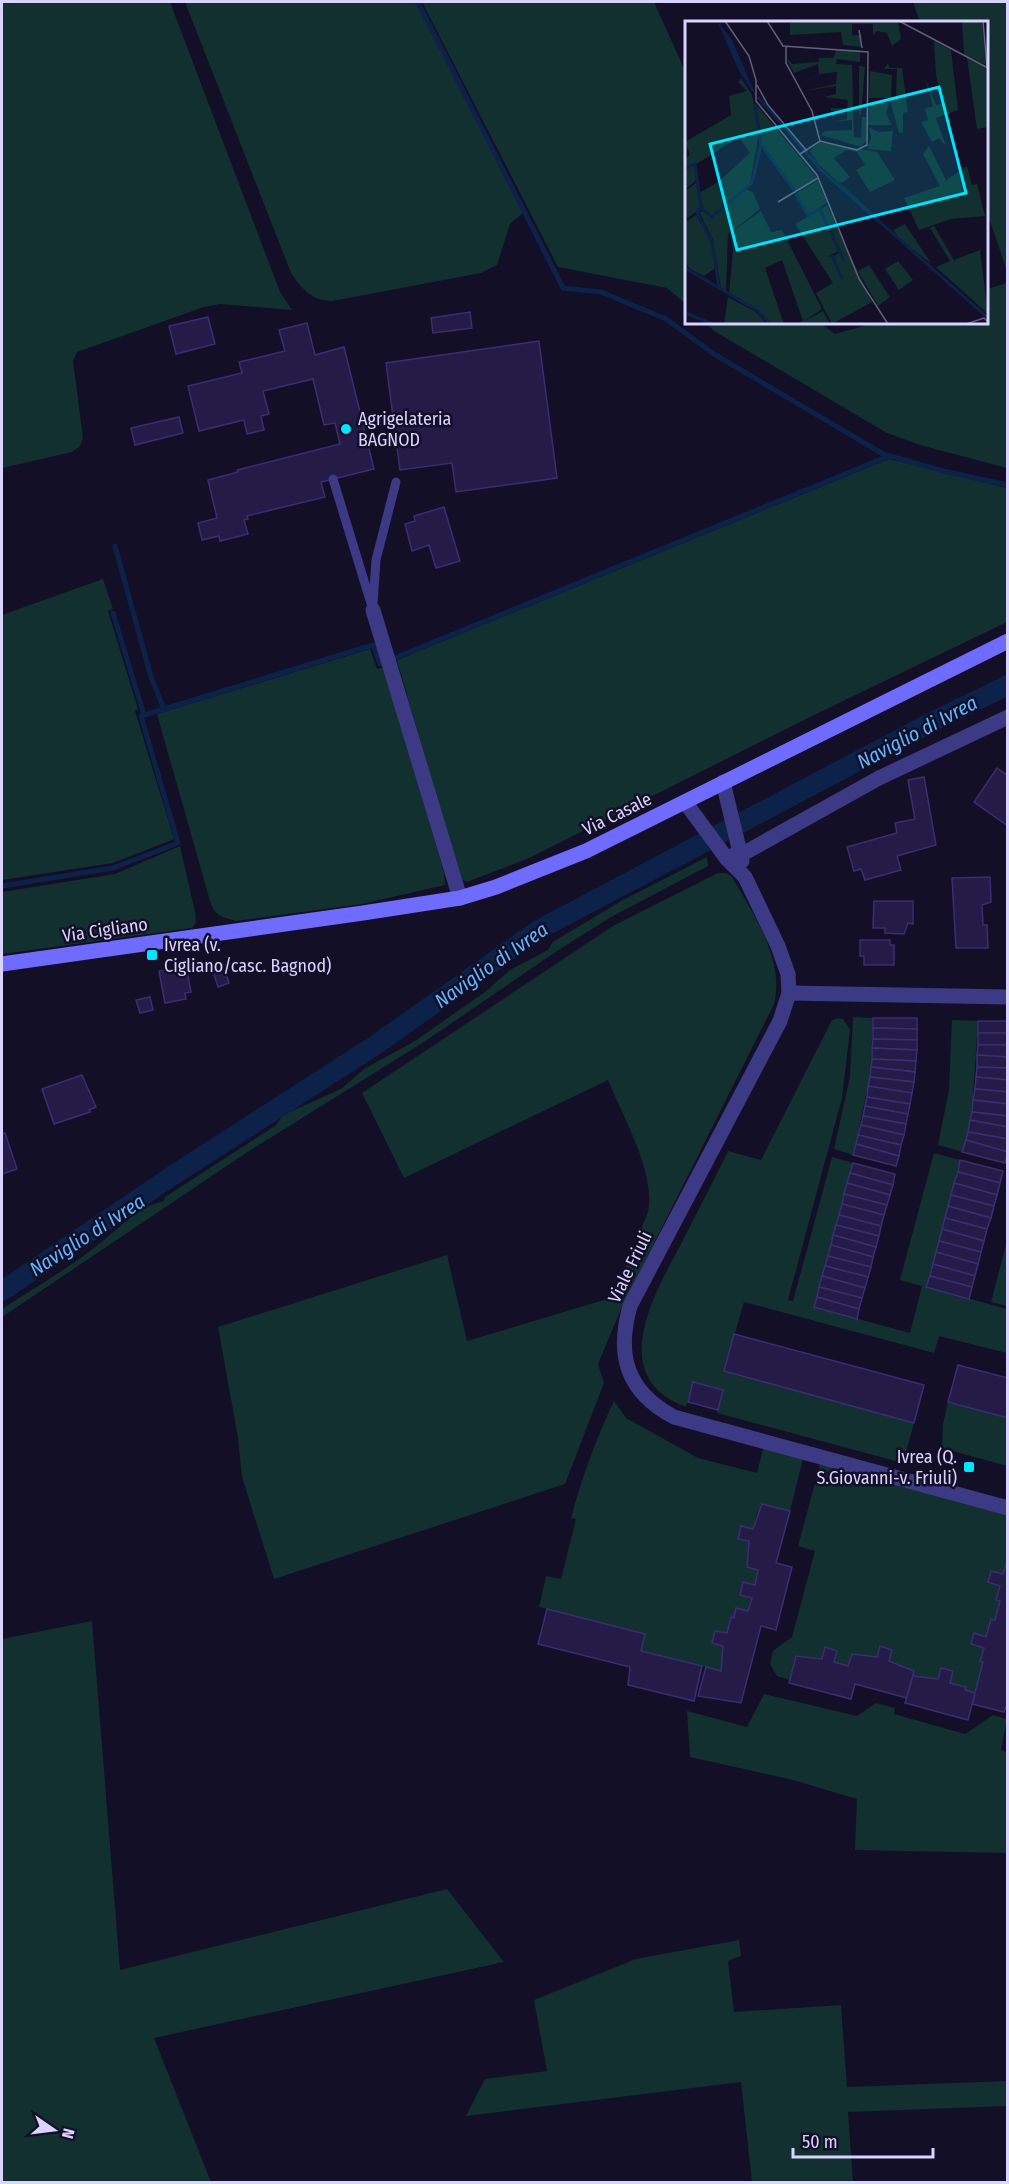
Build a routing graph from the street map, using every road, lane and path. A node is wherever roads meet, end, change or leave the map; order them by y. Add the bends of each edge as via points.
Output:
1 (333, 479) dead end
2 (396, 482) dead end
3 (373, 610) junction
4 (1008, 641) edge
5 (1008, 717) edge
6 (723, 782) junction
7 (685, 802) junction
8 (741, 851) junction
9 (727, 859) junction
10 (745, 877) junction
11 (460, 898) junction
12 (215, 934) joint
13 (2, 964) edge
14 (789, 993) junction
15 (1008, 997) edge
16 (1008, 1508) edge

1 - 3 lane
2 - 3 lane via 376,560
3 - 11 street
4 - 6 main road, Via Casale
5 - 8 street via 912,761 748,851
6 - 7 main road, Via Casale
6 - 8 street, Viale Friuli
7 - 9 street, Viale Friuli
7 - 11 main road, Via Casale via 532,874
8 - 9 street
8 - 10 street, Viale Friuli
9 - 10 street, Viale Friuli
10 - 14 street, Viale Friuli via 784,959
11 - 12 main road, Via Casale
12 - 13 main road, Via Cigliano
14 - 15 street
14 - 16 street, Viale Friuli via 780,1021 630,1306 623,1331 624,1359 652,1405 674,1418

